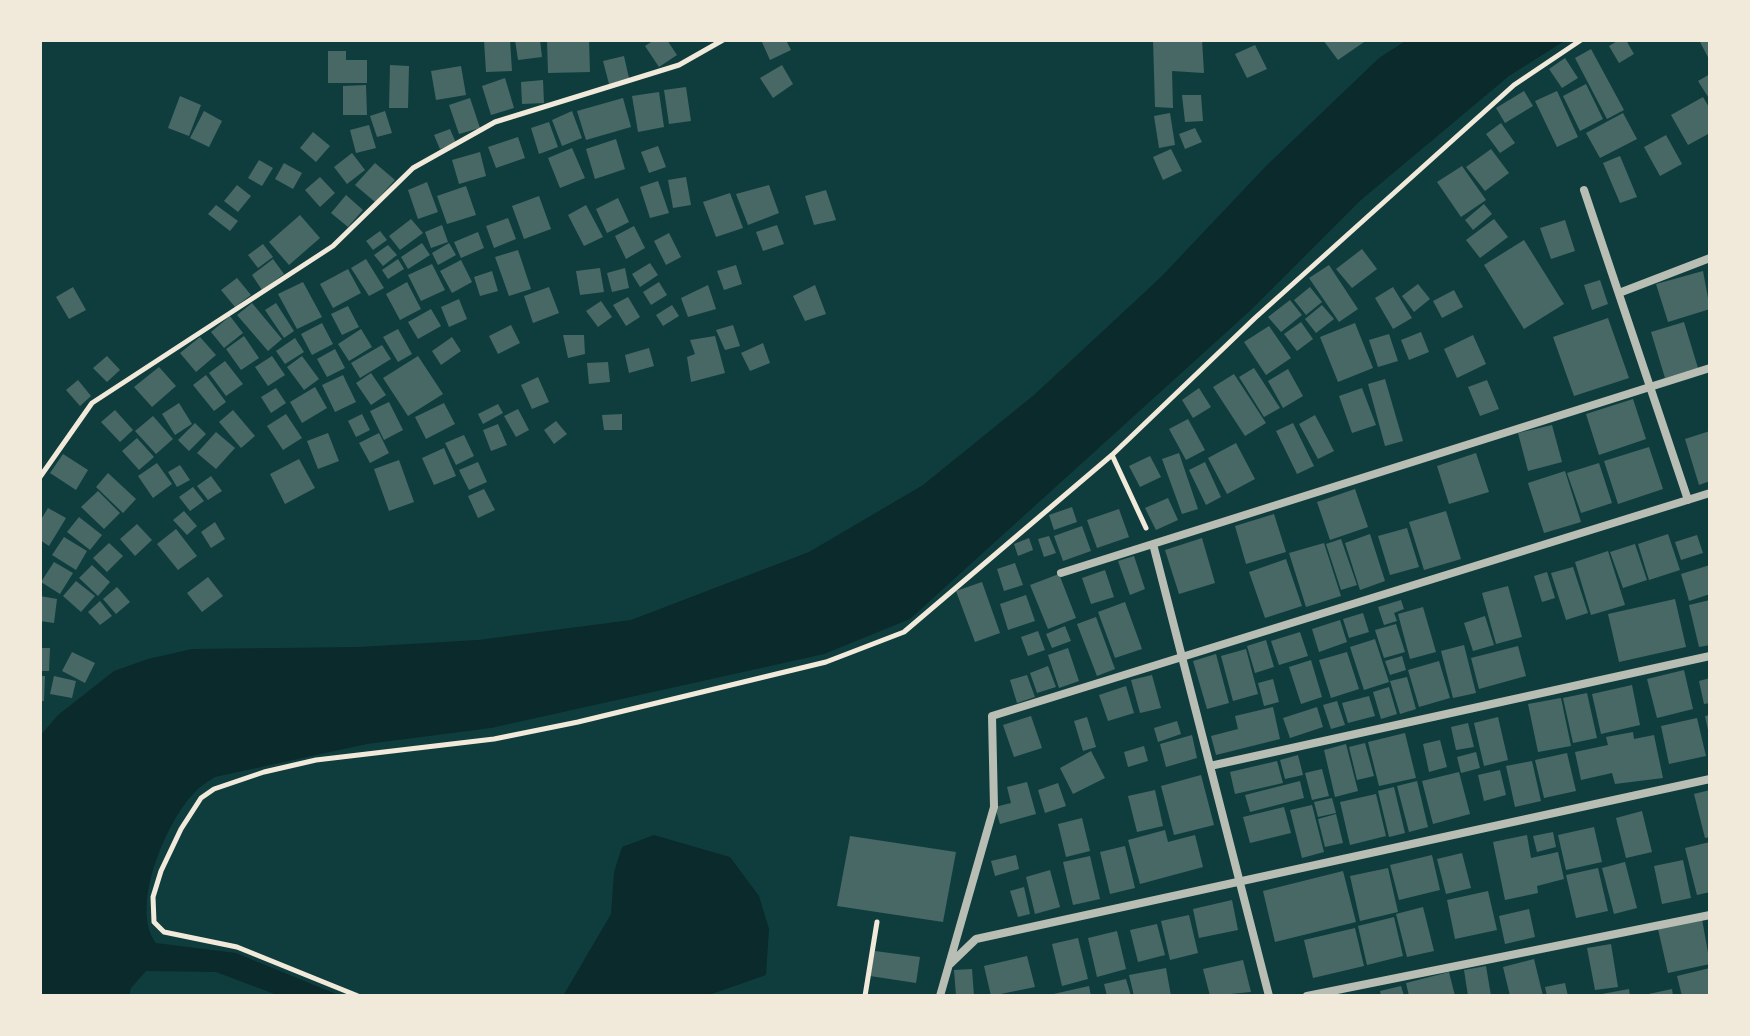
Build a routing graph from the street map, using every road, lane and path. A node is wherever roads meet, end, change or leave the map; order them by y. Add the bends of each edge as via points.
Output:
1 (723, 40) edge
2 (1581, 40) edge
3 (1584, 190) dead end
4 (1710, 258) edge
5 (1619, 293) junction
6 (1710, 368) edge
7 (1652, 385) junction
8 (1112, 455) junction
9 (40, 477) edge
10 (1710, 493) edge
11 (1688, 500) junction
12 (1153, 544) junction
13 (1061, 573) dead end
14 (1710, 656) edge
15 (1182, 658) junction
16 (1210, 766) junction
17 (1710, 779) edge
18 (1238, 885) junction
19 (1710, 915) edge
20 (877, 922) dead end
21 (947, 967) junction
22 (358, 996) edge
23 (865, 996) edge
24 (940, 996) edge
25 (1269, 996) edge
26 (1307, 996) edge

1 - 9 path via 679,65 495,122 413,168 333,246 92,403
2 - 8 path via 1514,85
3 - 5 street
4 - 5 street
5 - 7 street
6 - 7 street
7 - 11 street
7 - 12 street
8 - 12 path
8 - 22 path via 919,622 826,662 494,739 316,760 264,772 201,798 161,871 153,897 154,922 164,932 237,947
10 - 11 street
11 - 15 street
12 - 13 street
12 - 15 street
14 - 16 street
15 - 16 street
15 - 21 street via 992,716 994,807
16 - 18 street
17 - 18 street
18 - 21 street via 976,939
18 - 25 street
19 - 26 street
20 - 23 path
21 - 24 street

